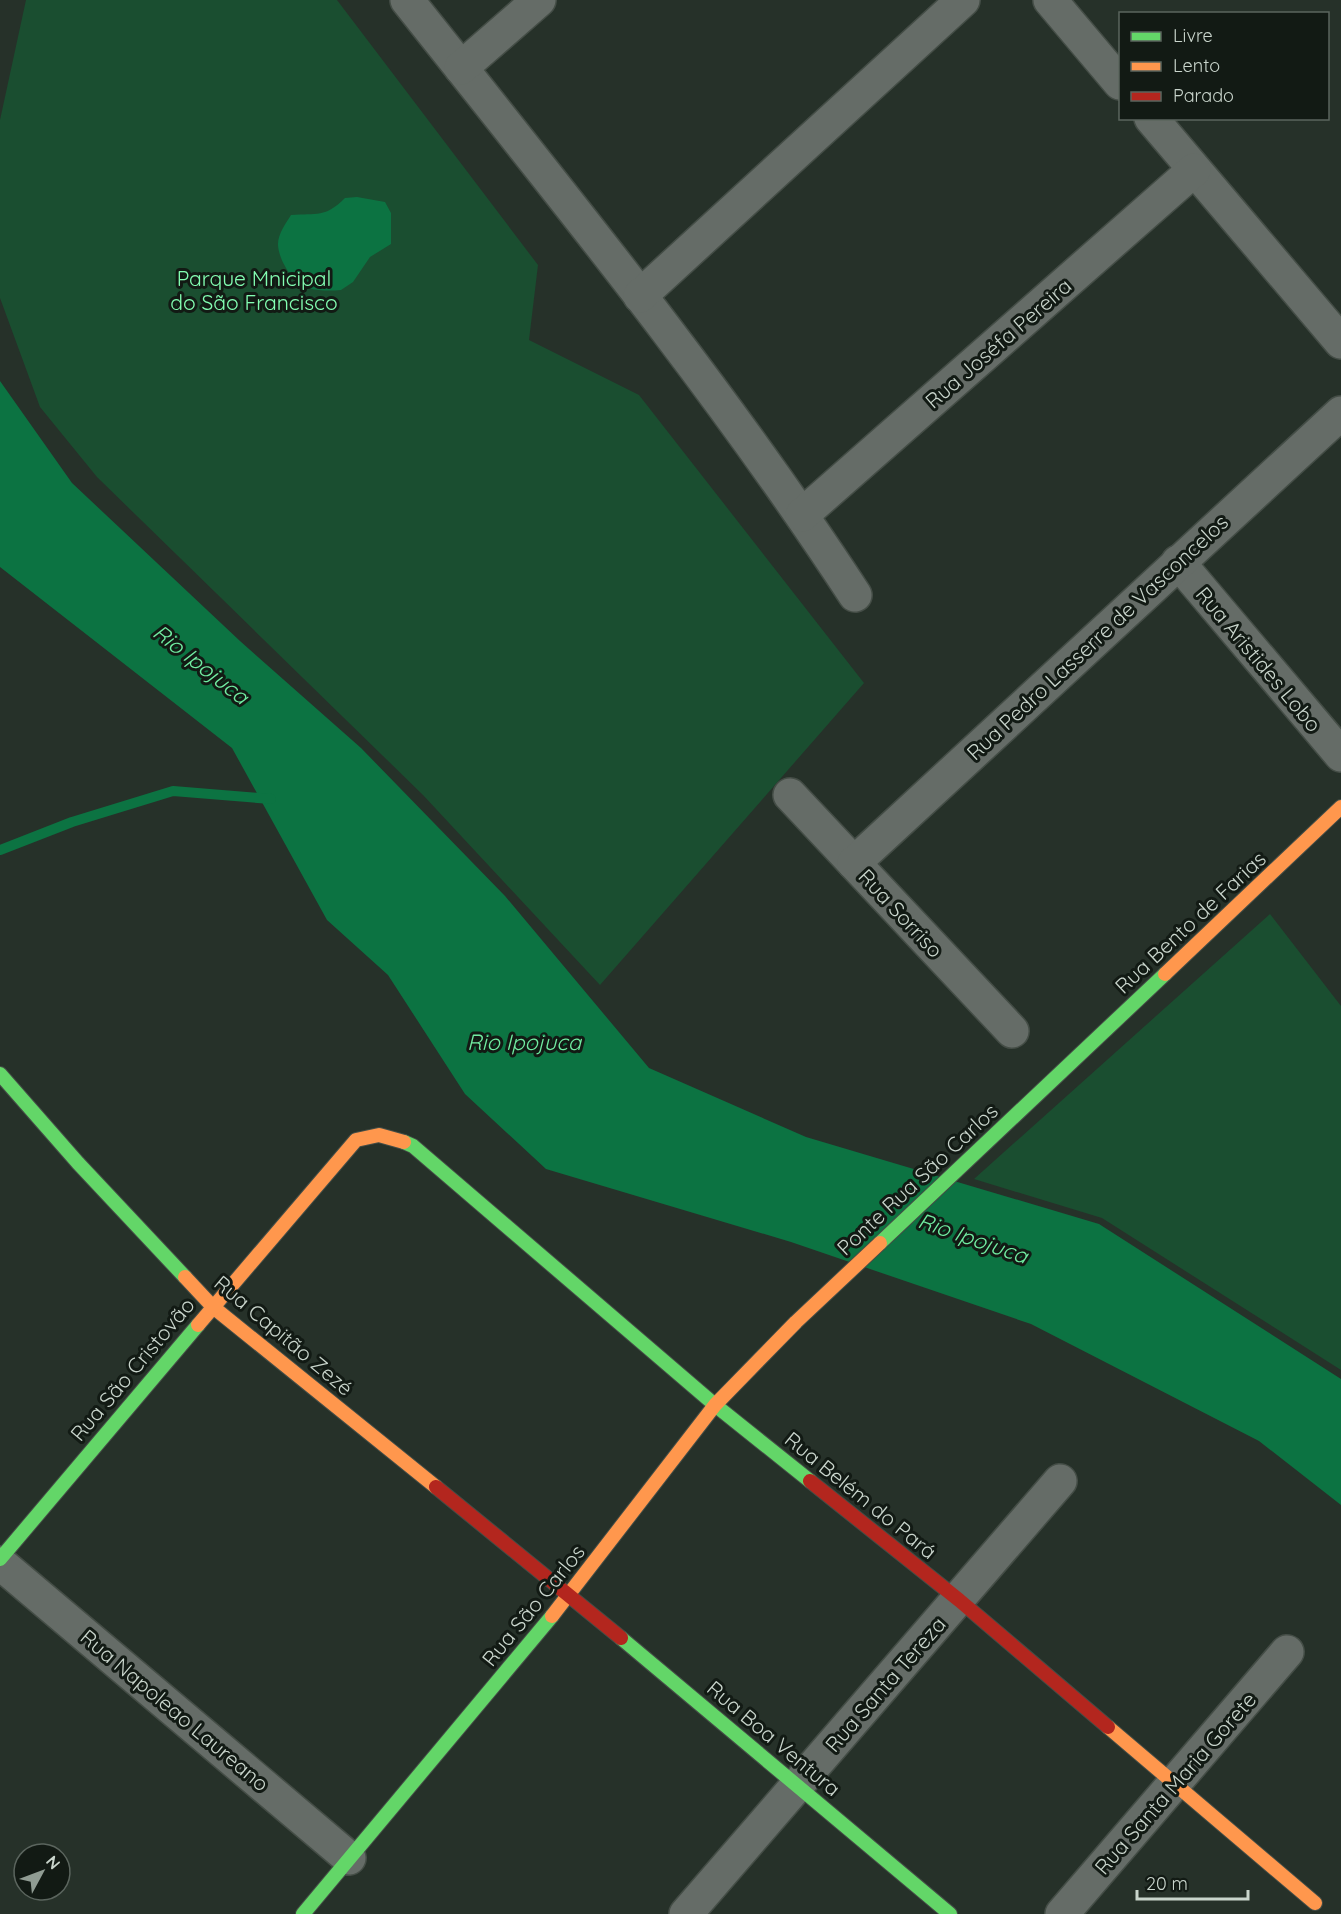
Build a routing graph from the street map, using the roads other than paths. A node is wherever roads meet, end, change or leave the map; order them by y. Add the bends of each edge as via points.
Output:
1 (407, 0) edge
2 (539, 0) edge
3 (963, 0) edge
4 (1050, 0) edge
5 (461, 68) junction
6 (1119, 82) edge
7 (1153, 120) edge
8 (1194, 170) junction
9 (640, 296) junction
10 (1341, 342) edge
11 (1341, 413) edge
12 (802, 515) junction
13 (1178, 562) junction
14 (855, 595) dead end
15 (1341, 755) edge
16 (790, 795) dead end
17 (1341, 807) edge
18 (854, 862) junction
19 (1011, 1031) dead end
20 (1067, 1066) joint
21 (0, 1074) edge
22 (374, 1134) joint
23 (213, 1307) junction
24 (796, 1322) joint
25 (715, 1405) junction
26 (1060, 1481) dead end
27 (0, 1561) edge
28 (570, 1595) junction
29 (958, 1600) junction
30 (1287, 1652) dead end
31 (797, 1784) junction
32 (1174, 1785) junction
33 (350, 1858) junction
34 (1315, 1903) dead end
35 (303, 1914) edge
36 (686, 1914) edge
37 (950, 1914) edge
38 (1062, 1914) edge

1 - 5 street
2 - 5 street
3 - 9 street
4 - 6 street
5 - 9 street
7 - 8 street
8 - 10 street
8 - 12 street, Rua Joséfa Pereira
9 - 12 street
11 - 13 street, Rua Pedro Lasserre de Vasconcelos
12 - 14 street
13 - 15 street, Rua Aristides Lobo
13 - 18 street, Rua Pedro Lasserre de Vasconcelos
16 - 18 street, Rua Sorriso
17 - 20 street, Rua Bento de Farias
18 - 19 street, Rua Sorriso
20 - 24 street, Ponte Rua São Carlos
21 - 23 street, Rua Capitão Zezé
22 - 23 street, Rua São Cristovão via 356,1140
22 - 25 street, Rua Belém do Pará via 393,1136 413,1146
23 - 27 street, Rua São Cristovão
23 - 28 street, Rua Capitão Zezé
24 - 25 street, Rua São Carlos
25 - 28 street, Rua São Carlos
25 - 29 street, Rua Belém do Pará
26 - 29 street, Rua Santa Tereza
27 - 33 street, Rua Napoleao Laureano
28 - 31 street, Rua Boa Ventura
28 - 33 street, Rua São Carlos
29 - 31 street, Rua Santa Tereza
29 - 32 street, Rua Belém do Pará
30 - 32 street, Rua Santa Maria Gorete
31 - 36 street, Rua Santa Tereza
31 - 37 street, Rua Boa Ventura
32 - 34 street, Rua Belém do Pará
32 - 38 street, Rua Santa Maria Gorete
33 - 35 street, Rua São Carlos

